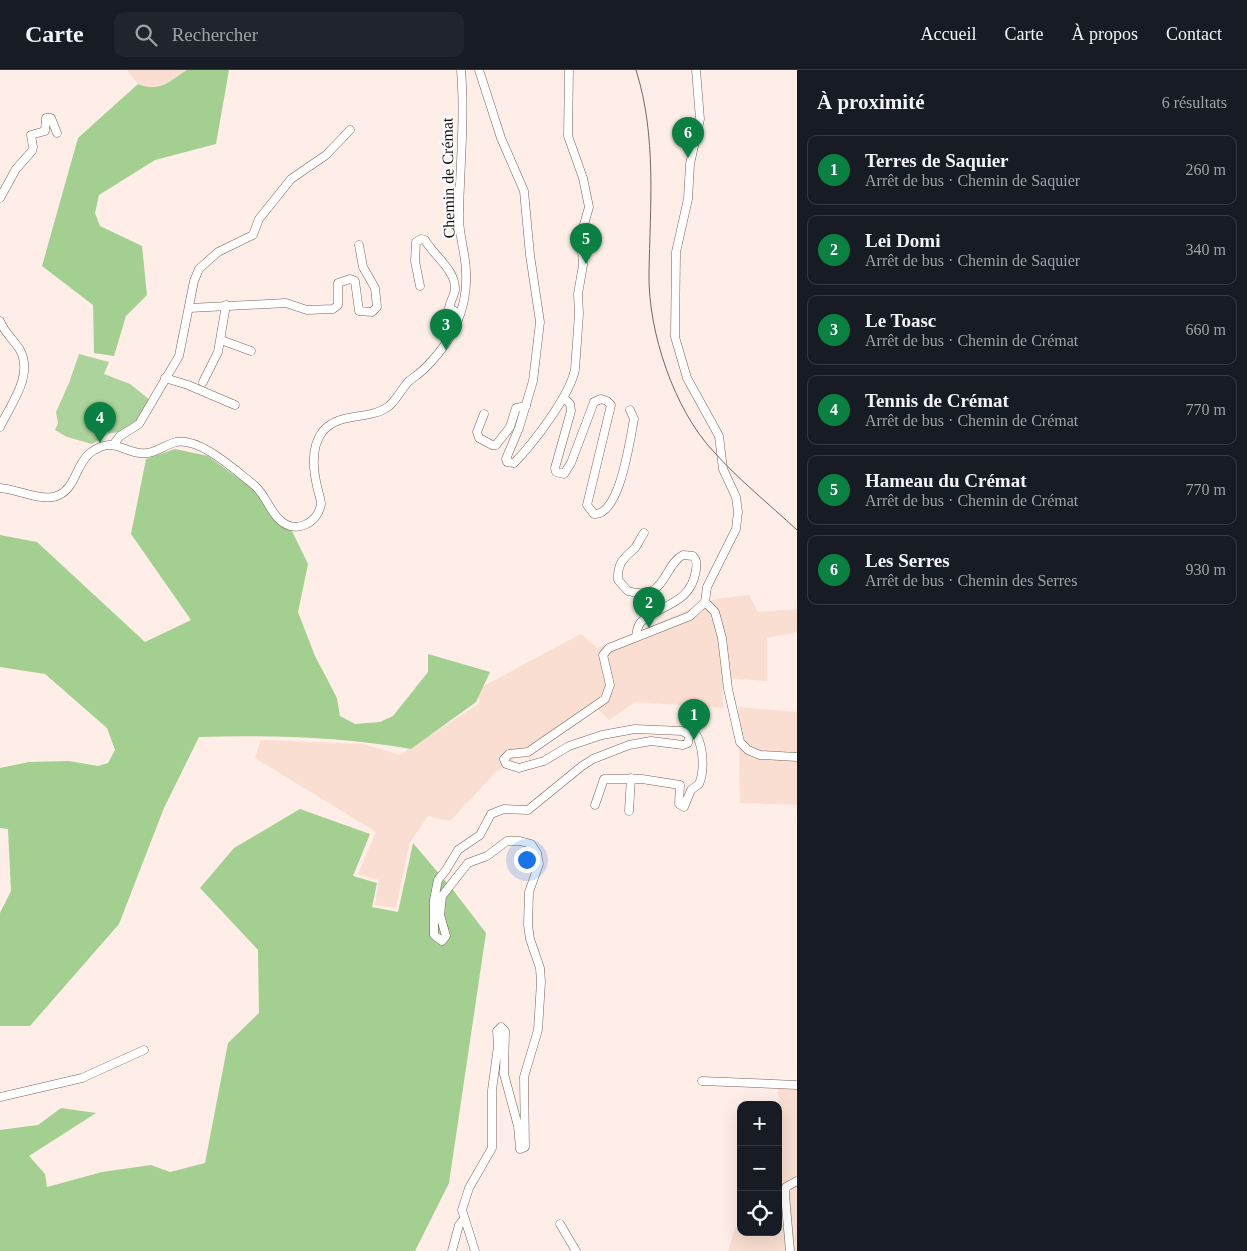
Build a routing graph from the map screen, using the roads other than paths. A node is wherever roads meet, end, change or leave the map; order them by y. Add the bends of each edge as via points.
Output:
1 (461, 70) edge
2 (479, 70) edge
3 (569, 70) edge
4 (696, 70) edge
5 (350, 130) dead end
6 (57, 133) dead end
7 (0, 198) edge
8 (358, 245) dead end
9 (420, 286) dead end
10 (226, 305) junction
11 (190, 308) junction
12 (460, 314) junction
13 (0, 321) edge
14 (221, 340) junction
15 (251, 352) dead end
16 (165, 378) junction
17 (203, 382) dead end
18 (564, 398) junction
19 (236, 405) dead end
20 (526, 406) junction
21 (630, 410) dead end
22 (484, 414) dead end
23 (0, 427) edge
24 (114, 445) junction
25 (0, 488) edge
26 (644, 533) dead end
27 (705, 604) junction
28 (636, 637) junction
29 (686, 732) junction
30 (797, 757) edge
31 (631, 778) junction
32 (595, 805) dead end
33 (629, 810) dead end
34 (144, 1050) dead end
35 (702, 1081) dead end
36 (797, 1085) edge
37 (0, 1097) edge
38 (797, 1181) edge
39 (463, 1220) junction
40 (560, 1224) dead end
41 (452, 1251) edge
42 (474, 1251) edge
43 (576, 1251) edge
44 (790, 1251) edge

1 - 12 street, Chemin de Crémat via 459,217 466,278
2 - 20 street via 501,138 526,198 540,322 537,363
3 - 18 street via 568,136 589,206 581,235 583,265 578,294 574,377
4 - 27 street via 700,119 676,252 675,337 687,378 719,436 723,469 736,497 738,512 736,530 707,587
5 - 11 street via 326,155 291,179 259,219 253,235 218,252 199,269
6 - 7 street via 51,118 46,118 44,131 30,135 32,151 16,169
8 - 10 street via 363,267 374,288 377,307 374,311 359,311 356,281 350,278 338,283 338,304 333,309 307,310 286,303
9 - 12 street via 415,253 416,242 421,238 451,274 455,288 449,308
10 - 11 street
10 - 14 street
11 - 16 street via 178,356
12 - 24 street, Chemin de Crémat via 441,351 388,406 342,419 324,430 314,461 321,502 316,516 304,526 293,527 281,521 262,492 197,444 176,442 146,453
13 - 23 street via 20,349 24,372
14 - 15 street
14 - 17 street
16 - 19 street
16 - 24 street via 139,424 120,436
18 - 20 street via 517,460 510,464 506,456
18 - 21 street via 571,410 554,468 564,474 572,463 594,402 607,400 611,405 587,505 594,514 601,515 606,511 618,487 634,418
20 - 22 street via 516,408 510,427 496,445 478,438
24 - 25 street via 103,446 89,454 69,488 60,495 48,498
26 - 28 street via 619,567 618,580 628,590 645,593 656,588 684,555 693,556 697,564 685,594 668,608 642,621
27 - 28 street via 690,616
27 - 30 street via 716,615 740,742 760,755
28 - 29 street via 613,645 604,652 610,686 605,699 528,752 506,755 506,764 515,768 526,766 550,759 576,742 625,731 673,729
29 - 31 street via 691,730 696,734 704,761 699,784 691,790 684,807 679,804 681,788 678,784
29 - 39 street via 689,739 683,745 642,742 593,759 528,810 491,814 476,840 458,850 438,880 434,900 434,935 442,941 446,936 440,915 442,896 468,863 487,856 502,843 513,841 531,844 538,857 538,868 527,902 530,939 540,968 541,982 538,1030 524,1078 525,1147 519,1148 518,1126 504,1074 505,1034 501,1027 497,1032 492,1084 492,1148 467,1192
31 - 32 street via 604,779
31 - 33 street
34 - 37 street via 82,1078
35 - 36 street
38 - 44 street via 786,1187 785,1195
39 - 41 street
39 - 42 street
40 - 43 street

